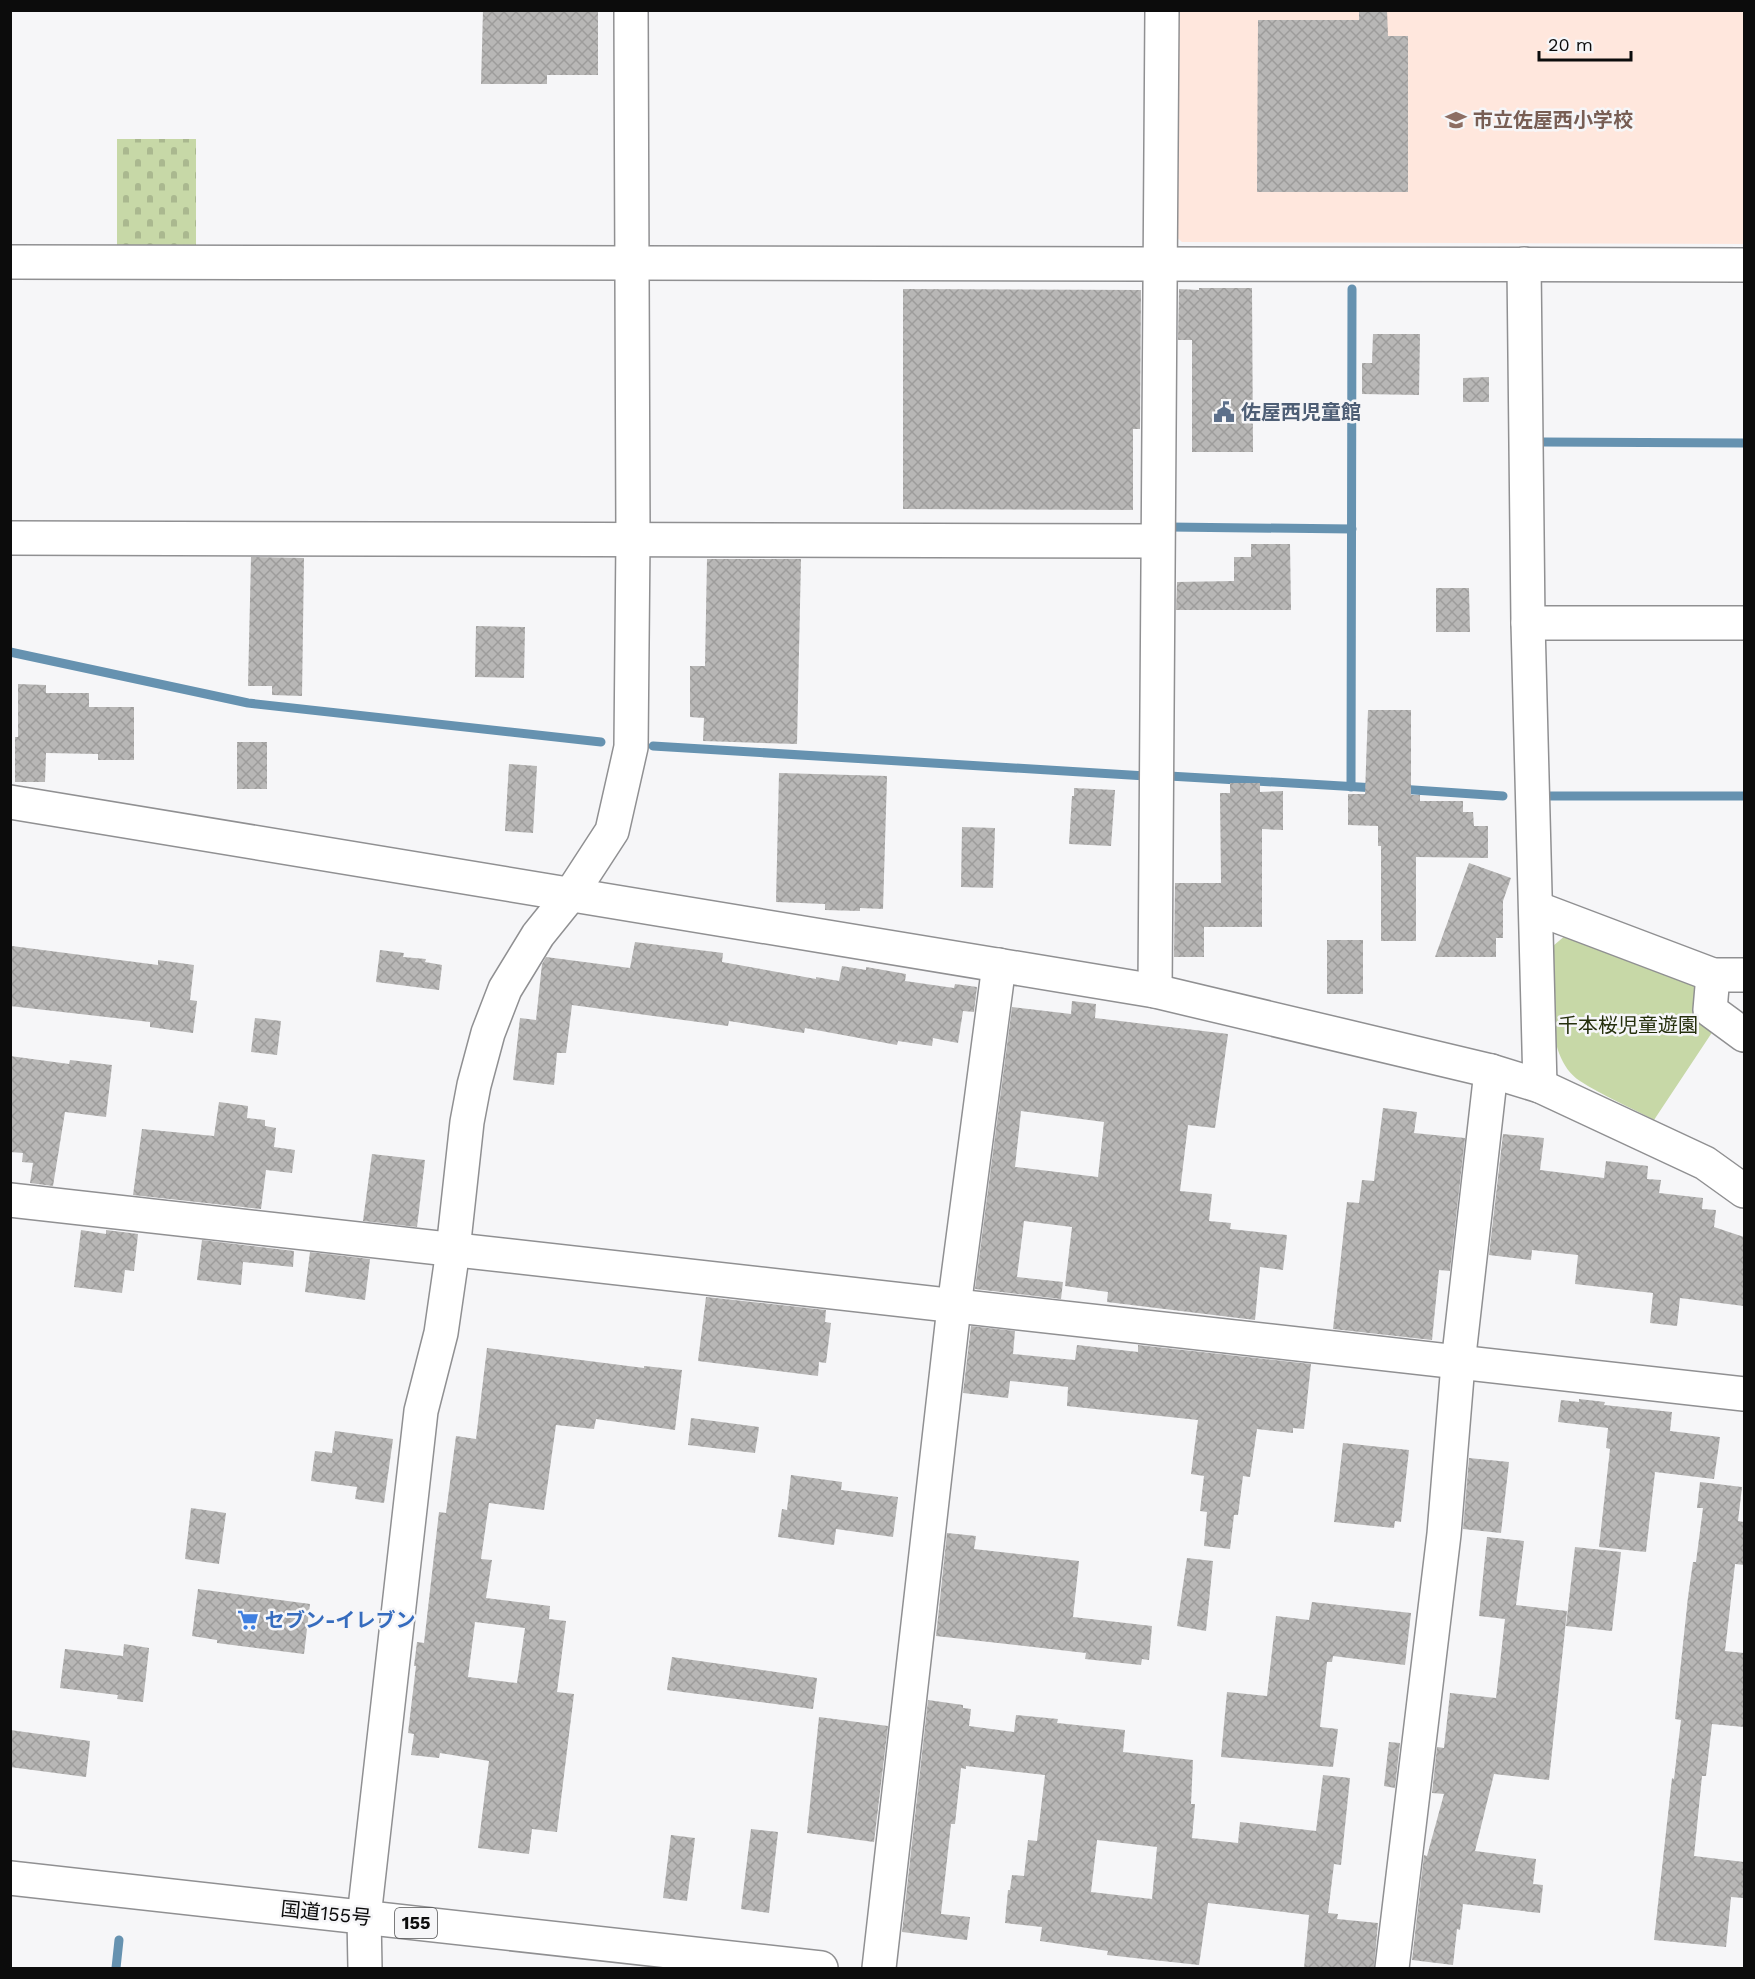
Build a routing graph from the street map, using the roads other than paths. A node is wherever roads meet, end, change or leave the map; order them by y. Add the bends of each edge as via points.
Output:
1 (631, 10) edge
2 (1162, 10) edge
3 (10, 262) edge
4 (1161, 264) junction
5 (1524, 264) junction
6 (630, 265) junction
7 (1744, 265) edge
8 (10, 538) edge
9 (633, 539) junction
10 (1157, 541) junction
11 (1528, 623) junction
12 (1744, 623) edge
13 (10, 802) edge
14 (571, 894) junction
15 (1536, 908) junction
16 (999, 965) junction
17 (1713, 975) junction
18 (1744, 975) edge
19 (1155, 991) junction
20 (1744, 1035) edge
21 (1491, 1071) junction
22 (1540, 1086) junction
23 (1744, 1191) edge
24 (10, 1200) edge
25 (453, 1250) junction
26 (954, 1307) junction
27 (1458, 1364) junction
28 (1744, 1394) edge
29 (10, 1878) edge
30 (364, 1917) junction
31 (365, 1968) edge
32 (820, 1968) edge
33 (879, 1968) edge
34 (1392, 1968) edge

1 - 6 main road
2 - 4 main road
3 - 6 main road
4 - 5 main road
4 - 6 main road
4 - 10 main road
5 - 7 main road
5 - 11 main road
6 - 9 main road
8 - 9 main road
9 - 10 main road
9 - 14 main road via 631,747 612,831
10 - 19 main road
11 - 12 main road
11 - 15 main road
13 - 14 main road
14 - 16 main road
14 - 25 main road via 538,935 505,989 488,1033 467,1122
15 - 17 main road
15 - 22 main road
16 - 19 main road
16 - 26 main road
17 - 18 main road
17 - 20 main road via 1710,1010
19 - 21 main road
21 - 22 main road
21 - 27 main road
22 - 23 main road via 1705,1163
24 - 25 main road
25 - 26 main road
25 - 30 main road via 441,1333 421,1411
26 - 27 main road
26 - 33 main road
27 - 28 main road
27 - 34 main road via 1444,1534
29 - 30 main road, 国道155号 / 155
30 - 31 main road
30 - 32 main road, 国道155号 / 155

